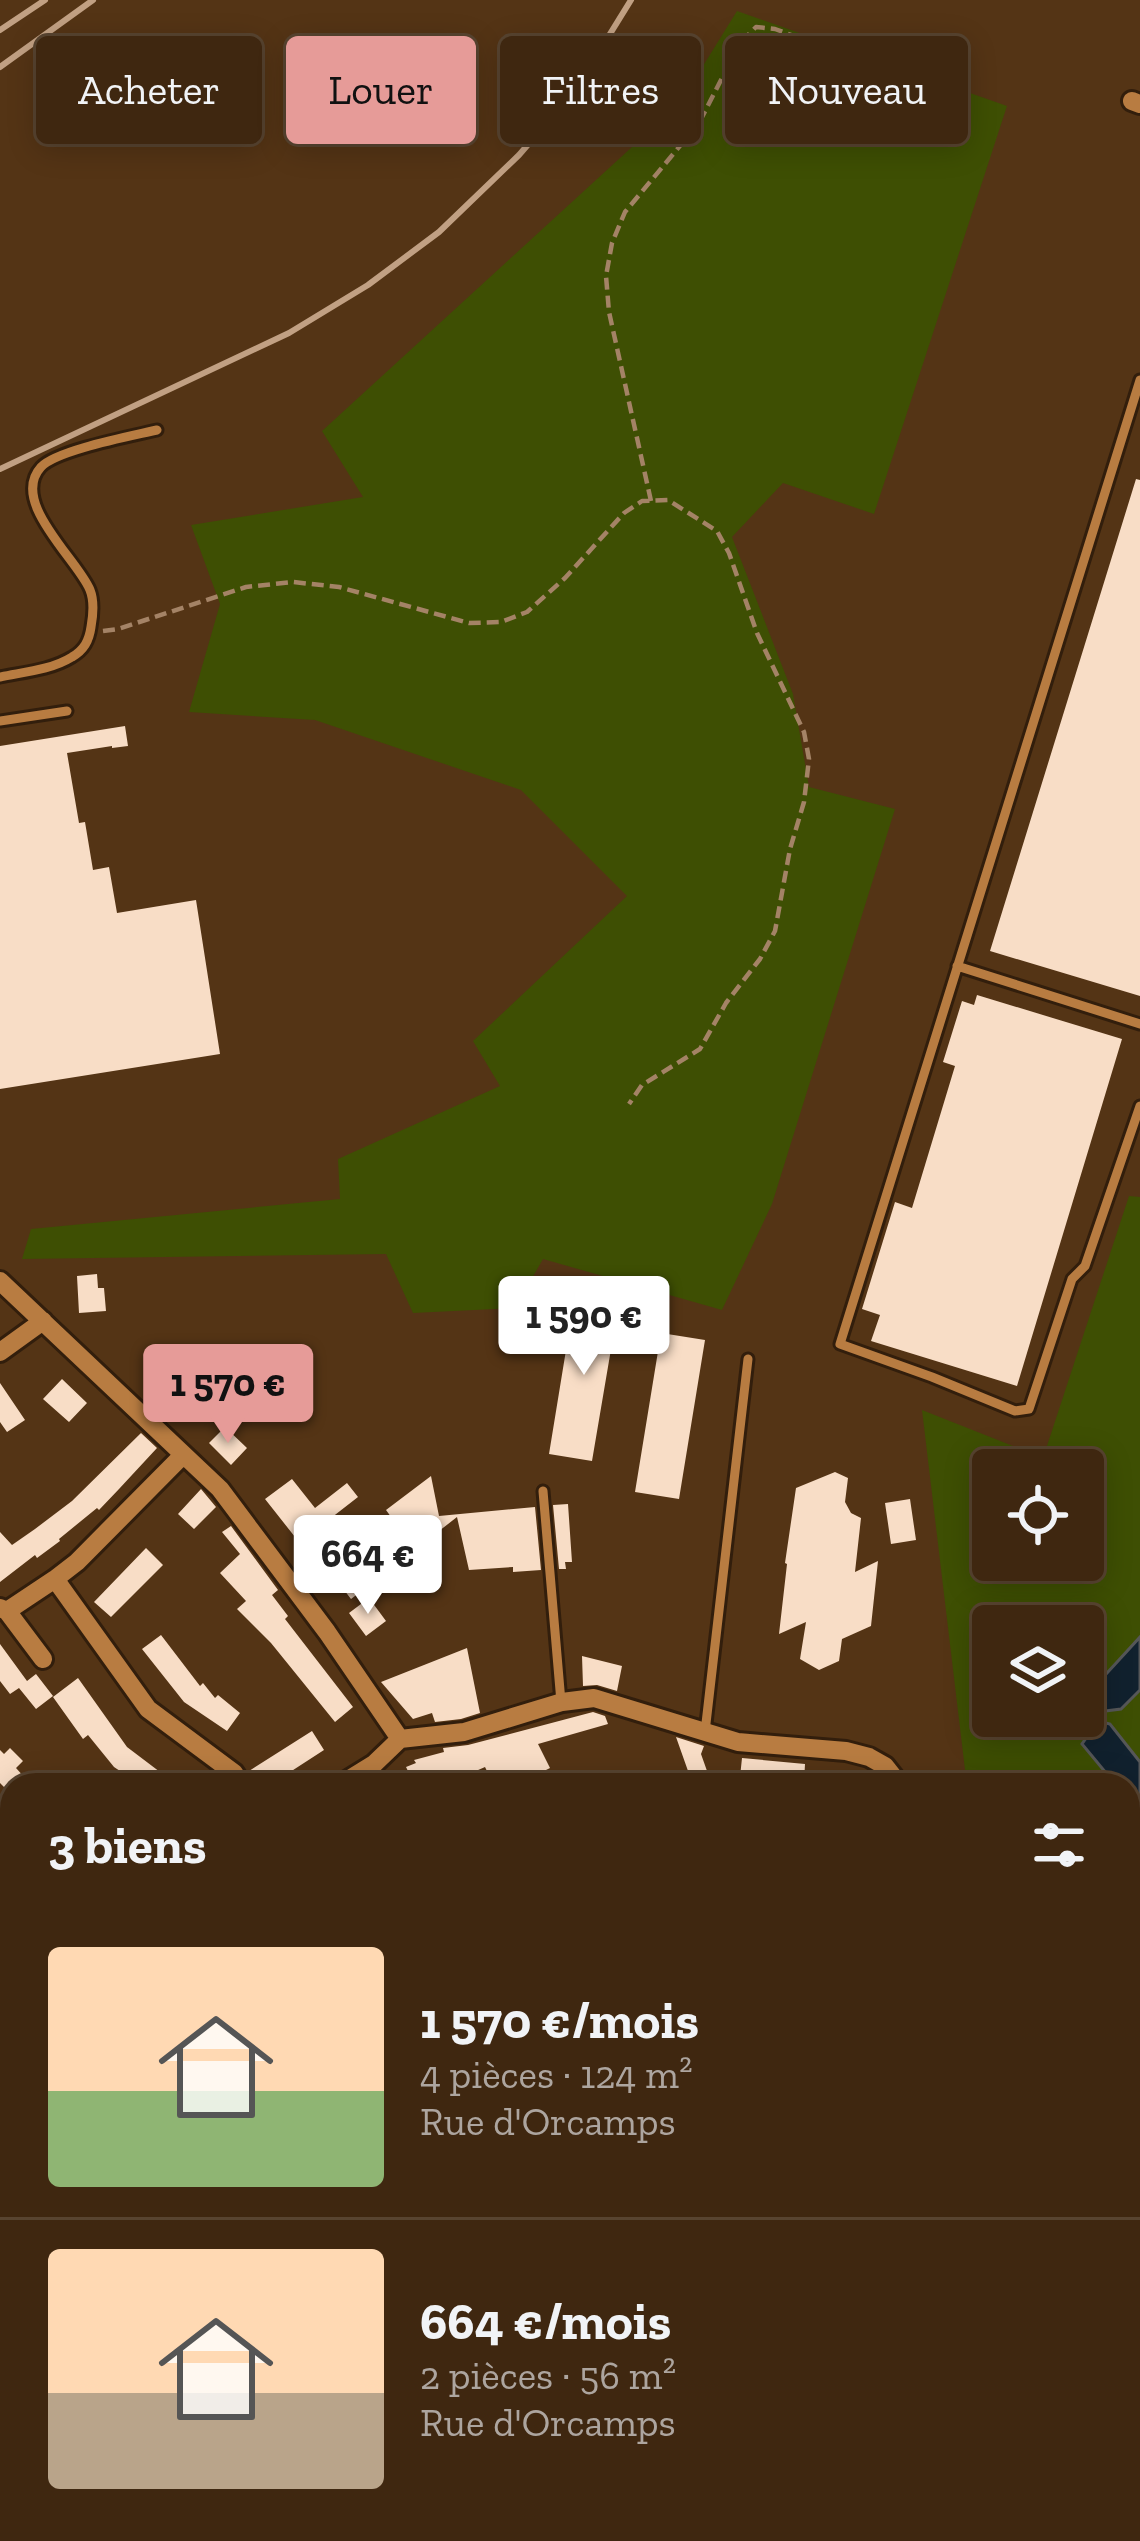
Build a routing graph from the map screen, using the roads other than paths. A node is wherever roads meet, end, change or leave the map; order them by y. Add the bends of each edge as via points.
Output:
1 (1140, 380) edge
2 (157, 430) dead end
3 (0, 677) edge
4 (68, 711) dead end
5 (0, 721) edge
6 (957, 967) junction
7 (1140, 1024) edge
8 (1140, 1106) edge
9 (0, 1281) edge
10 (44, 1321) junction
11 (0, 1352) edge
12 (748, 1359) dead end
13 (183, 1454) junction
14 (543, 1491) dead end
15 (55, 1579) junction
16 (4, 1610) edge
17 (43, 1659) dead end
18 (562, 1702) junction
19 (705, 1732) junction
20 (400, 1739) junction
21 (234, 1773) edge
22 (359, 1773) edge
23 (891, 1773) edge

1 - 6 lane
2 - 3 lane via 38,470 40,515 91,591 91,632 69,659
4 - 5 lane
6 - 7 lane
6 - 8 lane via 840,1344 1015,1411 1029,1409
9 - 10 street
10 - 11 street
10 - 13 street
12 - 19 lane
13 - 15 street
13 - 20 street via 270,1553
14 - 18 lane
15 - 16 street
15 - 21 street via 148,1709
16 - 17 street
18 - 19 street via 594,1698
18 - 20 street via 464,1732
19 - 23 street via 869,1756
20 - 22 street

